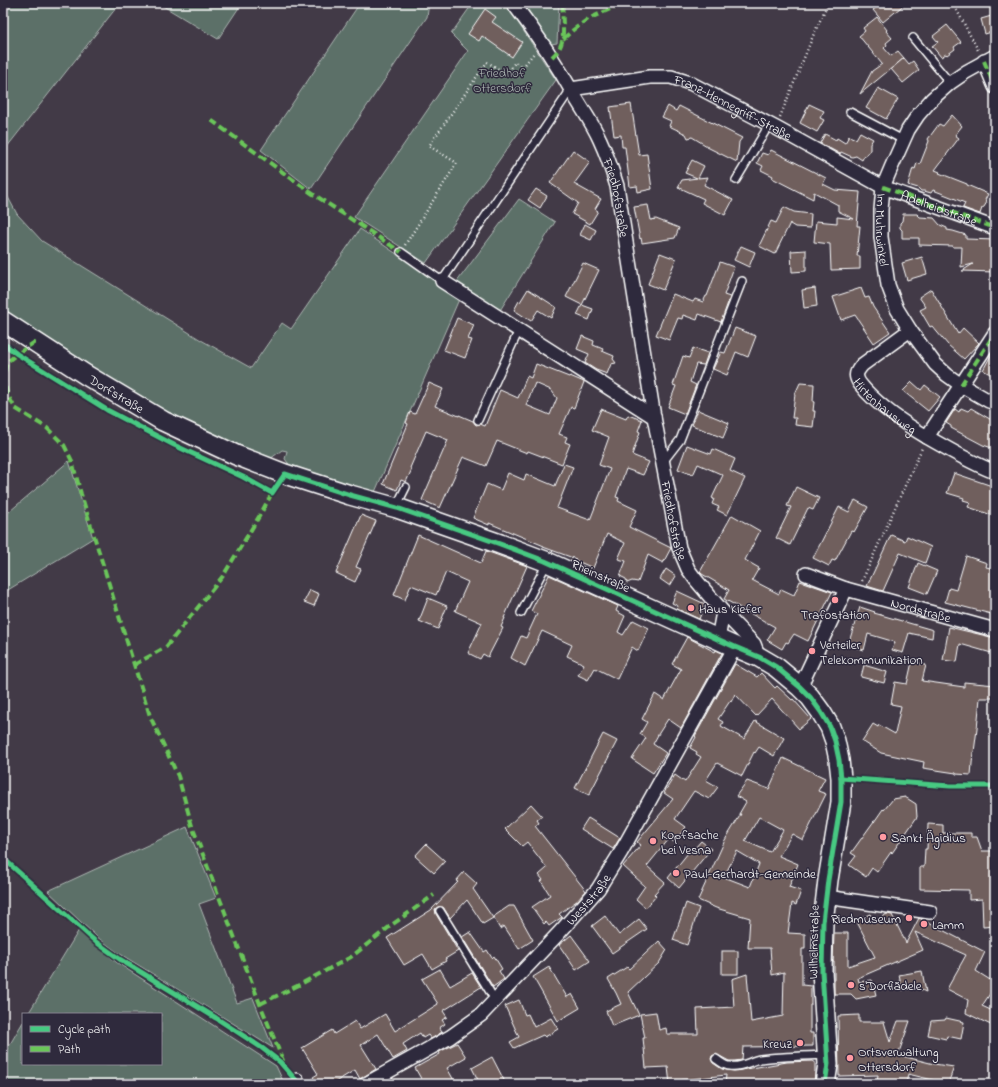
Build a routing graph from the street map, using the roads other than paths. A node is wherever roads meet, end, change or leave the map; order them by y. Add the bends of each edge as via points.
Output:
1 (513, 3) edge
2 (913, 38) dead end
3 (990, 58) edge
4 (950, 84) junction
5 (995, 87) edge
6 (571, 89) junction
7 (850, 112) dead end
8 (772, 126) junction
9 (903, 140) junction
10 (736, 180) dead end
11 (883, 187) junction
12 (995, 228) edge
13 (401, 252) road end
14 (442, 281) junction
15 (742, 282) dead end
16 (3, 321) edge
17 (519, 330) junction
18 (910, 330) junction
19 (995, 333) edge
20 (961, 384) junction
21 (995, 403) edge
22 (654, 417) junction
23 (478, 420) dead end
24 (927, 437) junction
25 (236, 455) joint
26 (663, 462) junction
27 (995, 472) edge
28 (406, 487) dead end
29 (397, 508) junction
30 (545, 561) junction
31 (806, 574) dead end
32 (852, 590) junction
33 (522, 612) dead end
34 (723, 612) junction
35 (995, 630) edge
36 (726, 643) junction
37 (759, 657) junction
38 (800, 687) junction
39 (841, 778) joint
40 (826, 897) junction
41 (440, 911) dead end
42 (930, 912) dead end
43 (495, 1000) junction
44 (828, 1056) junction
45 (716, 1059) dead end
46 (366, 1084) edge
47 (825, 1084) edge

1 - 6 street, Friedhofstraße via 545,46
2 - 4 lane
3 - 4 street, Im Muhrwinkel
3 - 5 street
4 - 9 street, Im Muhrwinkel via 918,115
6 - 8 street, Franz-Hennegriff-Straße via 650,77 671,77 690,83
6 - 14 lane
6 - 22 street, Friedhofstraße via 599,138 618,186
7 - 9 lane
8 - 10 lane
8 - 11 street, Franz-Hennegriff-Straße
9 - 11 street, Im Muhrwinkel
11 - 12 street, Adelheidstraße
11 - 18 street, Im Muhrwinkel via 881,237 888,285 897,309
13 - 14 lane
14 - 17 street
15 - 26 lane via 680,440
16 - 25 main road, Dorfstraße via 163,421
17 - 22 street
17 - 23 lane
18 - 20 street, Im Muhrwinkel via 935,364
18 - 24 street, Hirtenhausweg via 862,365 857,371 856,378 884,408
19 - 20 street
20 - 21 street, Im Muhrwinkel
20 - 24 street, Hirtenhausweg
22 - 26 street, Friedhofstraße
24 - 27 street via 963,458
25 - 29 main road, Rheinstraße via 285,474
26 - 34 street, Friedhofstraße via 679,548 688,569
28 - 29 lane
29 - 30 main road, Rheinstraße
30 - 33 lane via 544,569
30 - 36 main road, Rheinstraße
31 - 32 street, Nordstraße
32 - 35 street, Nordstraße
32 - 38 street
34 - 36 street
34 - 37 street, Friedhofstraße via 754,644
36 - 37 main road, Rheinstraße
36 - 43 street, Weststraße via 621,852 598,889
37 - 38 main road, Rheinstraße
38 - 39 main road, Rheinstraße via 830,727
39 - 40 main road, Wilhelmstraße via 841,802
40 - 42 street
40 - 44 main road, Wilhelmstraße via 822,971
41 - 43 lane
43 - 46 street, Weststraße via 481,1015 450,1037
44 - 45 lane via 771,1058 735,1066 724,1065
44 - 47 main road, Wilhelmstraße

